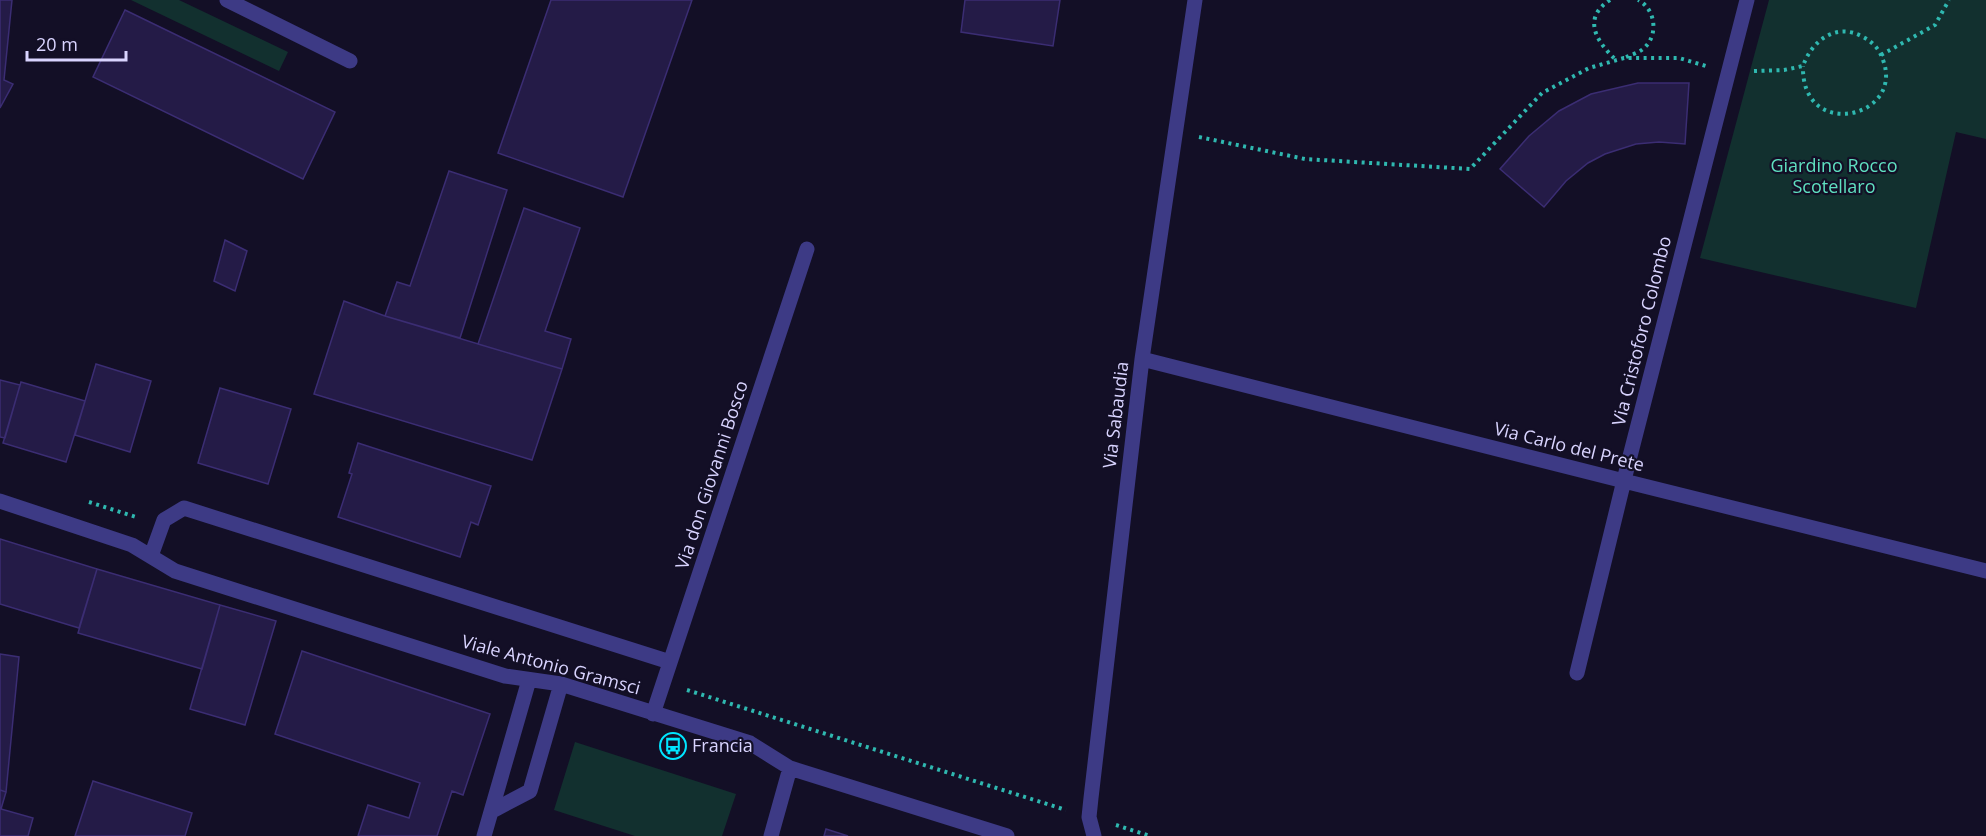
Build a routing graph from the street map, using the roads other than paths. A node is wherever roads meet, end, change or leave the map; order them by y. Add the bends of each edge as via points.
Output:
1 (227, 0) edge
2 (1195, 0) edge
3 (1747, 0) edge
4 (350, 60) dead end
5 (807, 249) dead end
6 (1142, 359) junction
7 (1624, 481) junction
8 (0, 501) edge
9 (151, 556) junction
10 (1986, 570) edge
11 (670, 662) junction
12 (1577, 673) dead end
13 (529, 680) junction
14 (561, 684) junction
15 (653, 714) junction
16 (790, 768) junction
17 (492, 811) junction
18 (484, 836) edge
19 (771, 836) edge
20 (1007, 836) edge
21 (1094, 836) edge

1 - 4 street
2 - 6 street, Via Sabaudia
3 - 7 street, Via Cristoforo Colombo
5 - 11 street, Via don Giovanni Bosco
6 - 7 street, Via Carlo del Prete
6 - 21 street, Via Sabaudia via 1089,817
7 - 10 street, Via Carlo del Prete
7 - 12 street, Via Cristoforo Colombo
8 - 9 street, Viale Antonio Gramsci via 132,545
9 - 11 street, Viale Antonio Gramsci via 164,520 184,508
9 - 13 street, Viale Antonio Gramsci via 187,574 505,676
11 - 15 street, Via don Giovanni Bosco
13 - 14 street, Viale Antonio Gramsci
13 - 17 street
14 - 15 street, Viale Antonio Gramsci
14 - 17 street via 530,791
15 - 16 street, Viale Antonio Gramsci via 750,743
16 - 19 street
16 - 20 street, Viale Antonio Gramsci
17 - 18 street

